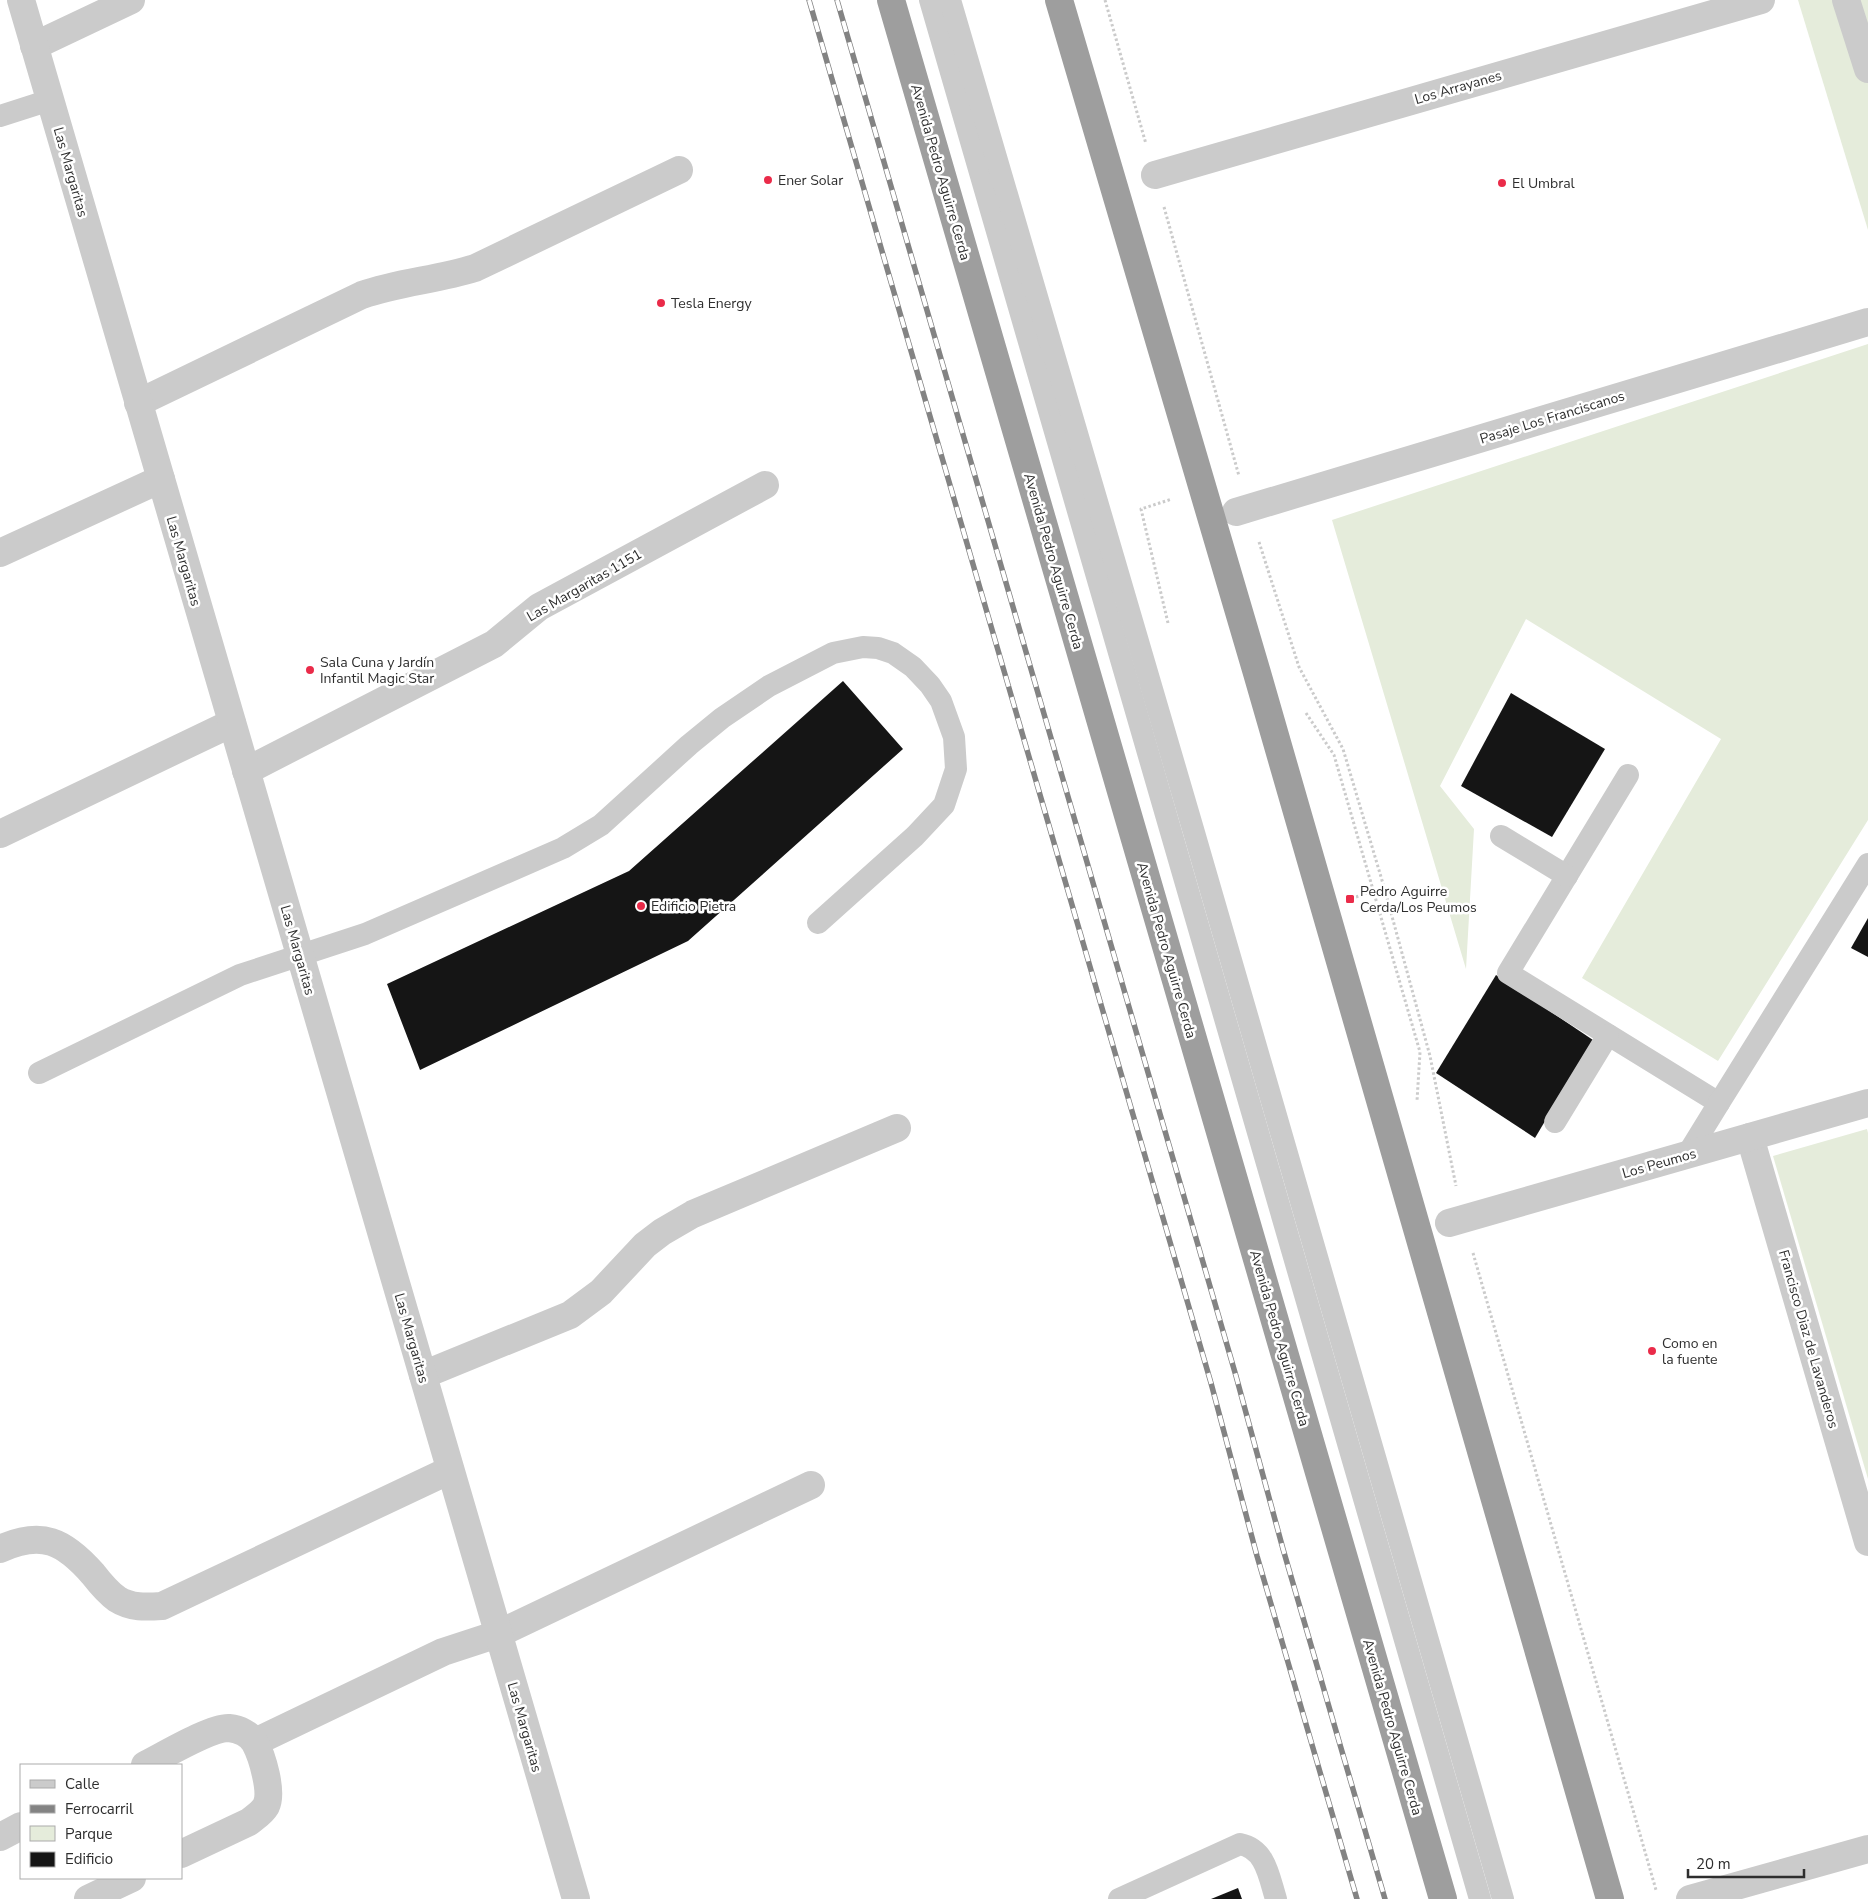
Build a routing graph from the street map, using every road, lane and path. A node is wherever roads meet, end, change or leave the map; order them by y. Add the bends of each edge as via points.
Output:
1 (21, 0) edge
2 (131, 0) edge
3 (891, 0) edge
4 (930, 0) edge
5 (950, 0) edge
6 (1059, 0) edge
7 (1105, 0) edge
8 (1760, 0) edge
9 (1846, 0) edge
10 (34, 46) junction
11 (1868, 69) edge
12 (50, 100) junction
13 (0, 116) edge
14 (679, 170) dead end
15 (1155, 175) junction
16 (1868, 322) edge
17 (138, 403) junction
18 (161, 479) junction
19 (765, 485) dead end
20 (1203, 490) junction
21 (1242, 511) junction
22 (0, 553) edge
23 (1137, 640) junction
24 (232, 723) junction
25 (246, 771) junction
26 (1628, 776) dead end
27 (0, 834) edge
28 (1500, 836) dead end
29 (1868, 864) edge
30 (1567, 876) junction
31 (818, 923) dead end
32 (300, 957) junction
33 (1608, 1035) junction
34 (39, 1073) dead end
35 (1868, 1102) edge
36 (1718, 1103) junction
37 (1555, 1122) dead end
38 (897, 1128) dead end
39 (1750, 1137) junction
40 (1687, 1155) junction
41 (1456, 1221) junction
42 (423, 1375) junction
43 (450, 1470) junction
44 (811, 1485) dead end
45 (1861, 1495) edge
46 (1868, 1542) edge
47 (0, 1549) edge
48 (498, 1634) junction
49 (255, 1742) junction
50 (147, 1764) edge
51 (20, 1827) edge
52 (0, 1837) edge
53 (1868, 1850) edge
54 (182, 1854) edge
55 (130, 1879) edge
56 (88, 1899) edge
57 (576, 1899) edge
58 (1119, 1899) edge
59 (1276, 1899) edge
60 (1443, 1899) edge
61 (1480, 1899) edge
62 (1503, 1899) edge
63 (1610, 1899) edge
64 (1659, 1899) edge
65 (1690, 1899) edge

1 - 10 street, Las Margaritas
2 - 10 street
3 - 60 highway, Avenida Pedro Aguirre Cerda
4 - 61 lane
5 - 23 lane
6 - 20 highway
7 - 15 path
8 - 15 street, Los Arrayanes
9 - 11 street
10 - 12 street, Las Margaritas
12 - 13 lane
12 - 17 street, Las Margaritas
14 - 17 street via 475,268 362,295
15 - 21 path
16 - 21 street, Pasaje Los Franciscanos
17 - 18 street, Las Margaritas
18 - 22 street
18 - 24 street, Las Margaritas
19 - 25 street, Las Margaritas 1151 via 539,607 494,644
20 - 23 path via 1141,509 1170,631
20 - 63 highway
21 - 41 path via 1299,667 1343,749 1430,1056
23 - 62 lane
24 - 25 street, Las Margaritas
24 - 27 street
25 - 32 street, Las Margaritas
26 - 30 lane
28 - 30 lane
29 - 36 lane
30 - 33 lane via 1508,973
31 - 32 lane via 915,836 944,805 956,769 954,737 941,701 914,667 893,653 878,648 863,647 833,653 769,686 722,718 618,811 576,841 365,934
32 - 34 lane via 240,975
32 - 42 street, Las Margaritas
33 - 36 lane
33 - 37 lane
35 - 39 street, Los Peumos
36 - 40 lane
38 - 42 street via 692,1214 645,1246 601,1292 570,1315
39 - 40 street, Los Peumos
39 - 45 street, Francisco Diaz de Lavanderos
40 - 41 street, Los Peumos
41 - 64 path
42 - 43 street, Las Margaritas
43 - 47 street via 162,1606 144,1607 118,1600 60,1544 23,1540
43 - 48 street, Las Margaritas
44 - 48 street
45 - 46 street, Francisco Diaz de Lavanderos
48 - 49 street via 443,1652
48 - 57 street, Las Margaritas
49 - 50 street via 239,1730 219,1729
49 - 54 street via 268,1785 266,1806 249,1822
51 - 52 street
53 - 65 street
55 - 56 street
58 - 59 lane via 1240,1844 1262,1856

